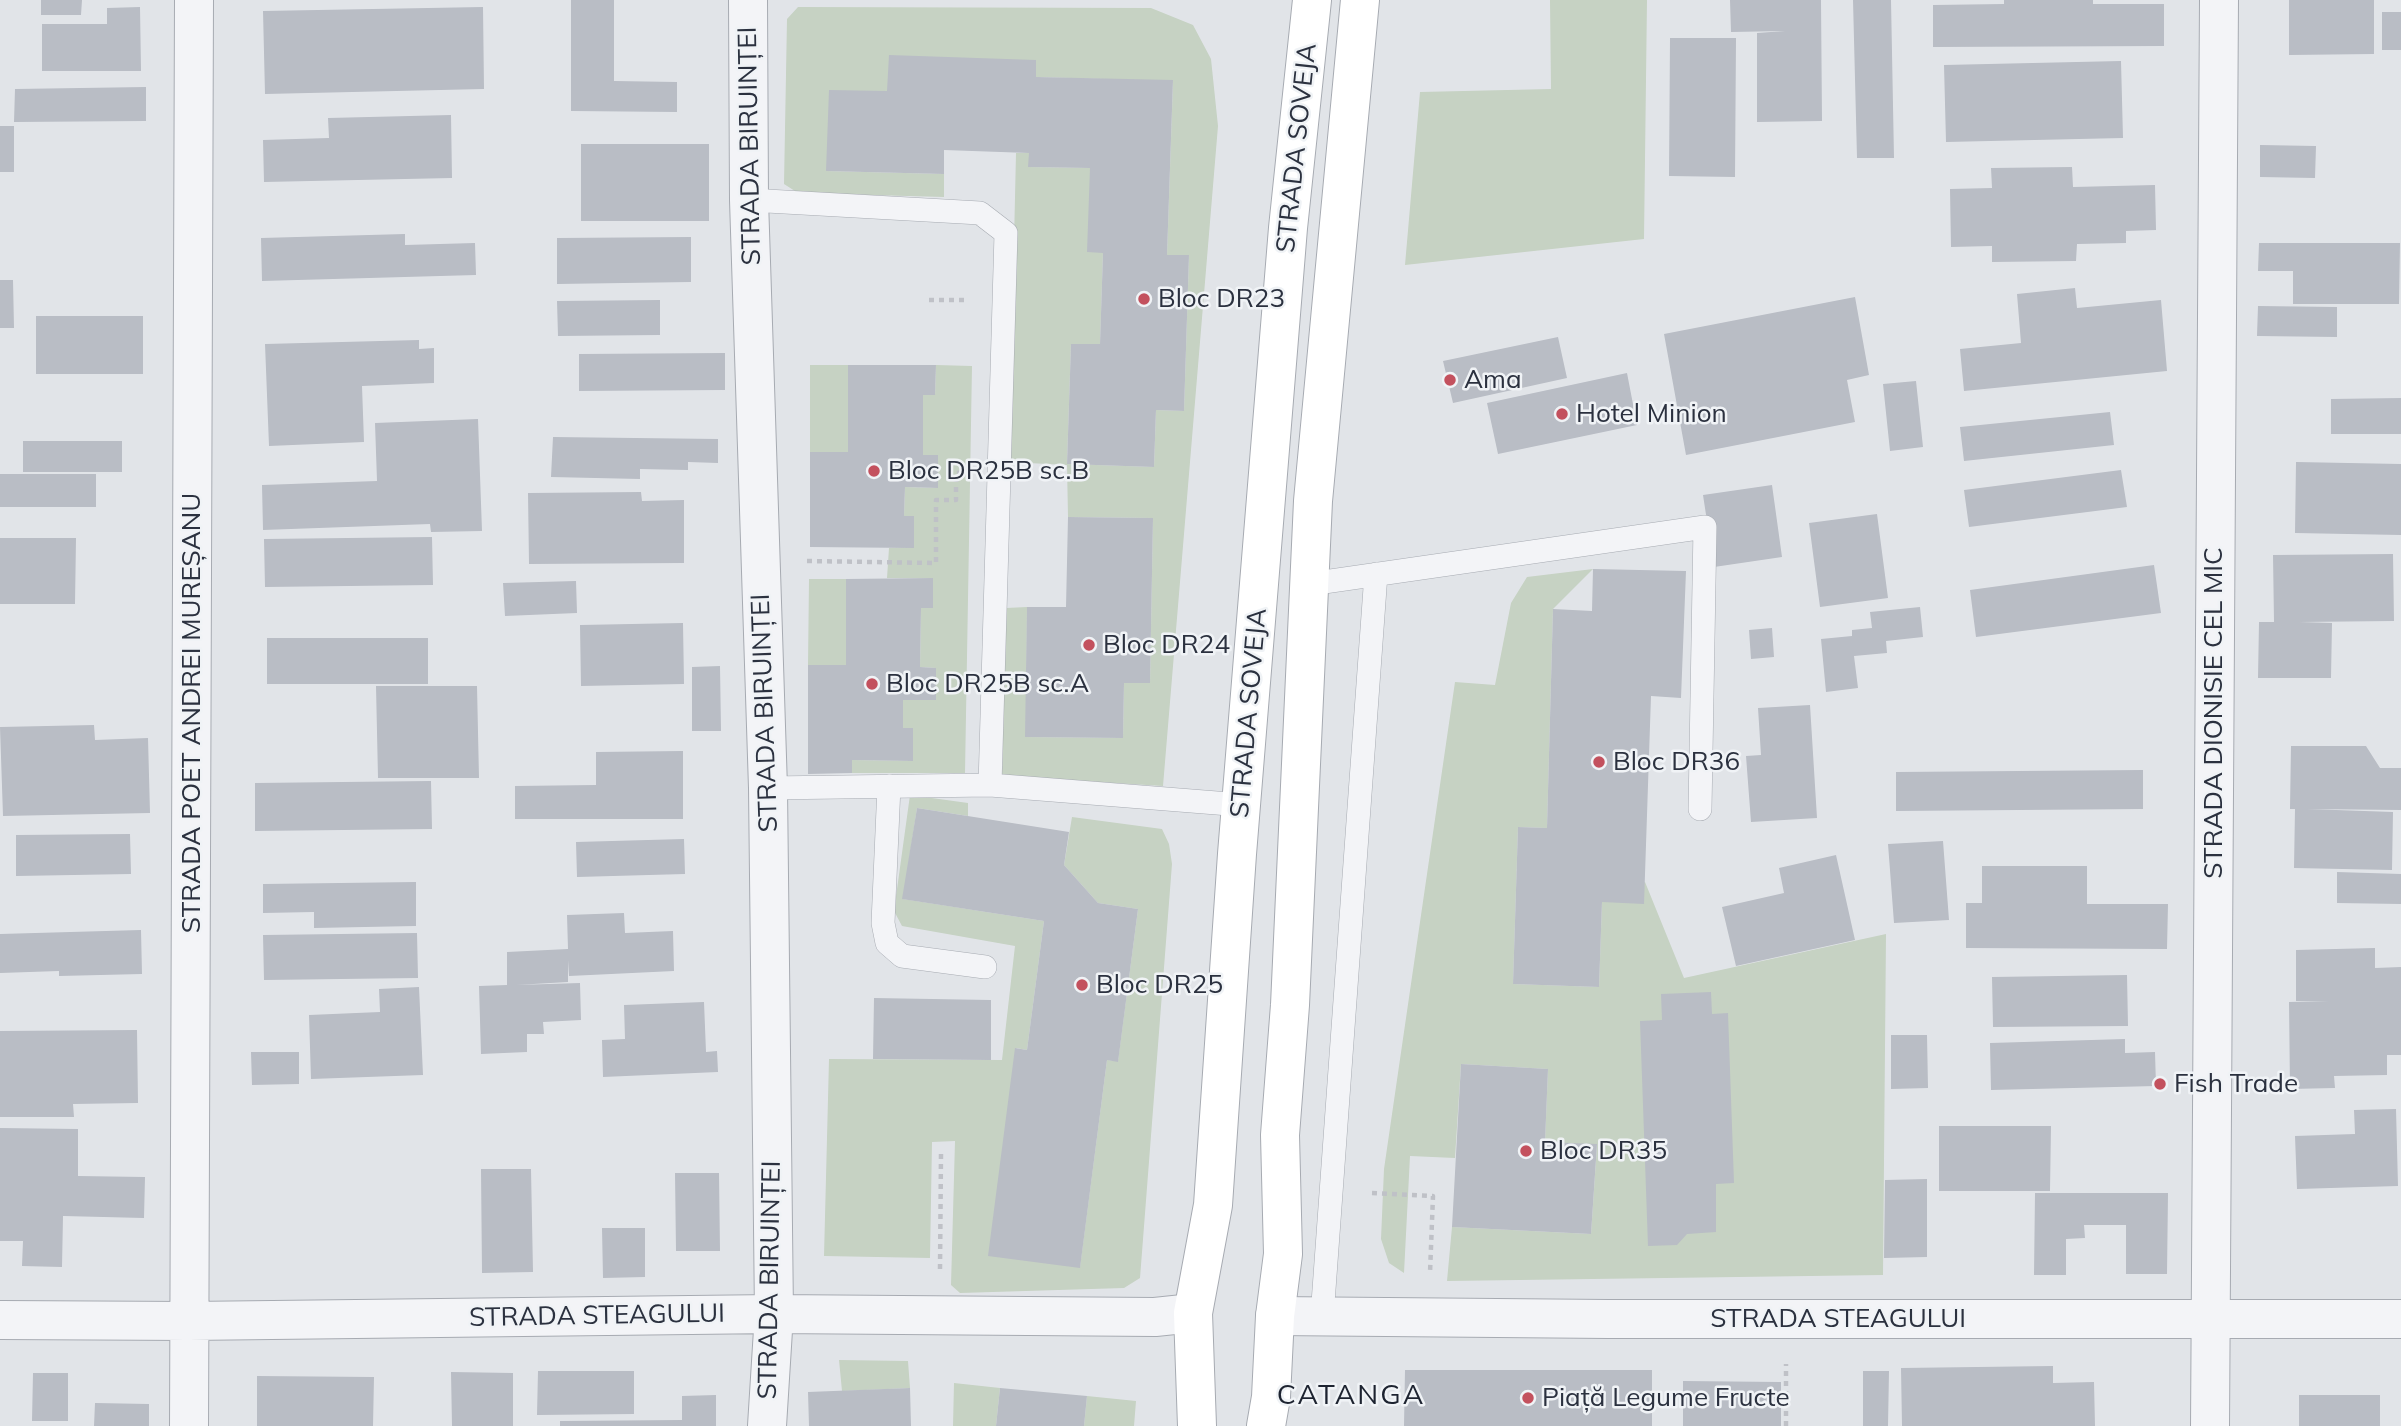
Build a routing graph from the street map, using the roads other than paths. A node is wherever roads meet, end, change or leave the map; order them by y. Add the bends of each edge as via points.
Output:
1 (194, 0) edge
2 (748, 0) edge
3 (1312, 0) edge
4 (1360, 0) edge
5 (2219, 0) edge
6 (749, 200) junction
7 (1376, 575) junction
8 (1310, 584) junction
9 (990, 785) junction
10 (889, 786) junction
11 (768, 788) junction
12 (1242, 805) junction
13 (1700, 809) dead end
14 (985, 967) dead end
15 (1193, 1313) junction
16 (774, 1314) junction
17 (1275, 1316) junction
18 (1322, 1317) junction
19 (2401, 1319) edge
20 (0, 1320) edge
21 (2210, 1320) junction
22 (189, 1321) junction
23 (189, 1426) edge
24 (767, 1426) edge
25 (1197, 1426) edge
26 (1266, 1426) edge
27 (2210, 1426) edge

1 - 22 street, STRADA POET ANDREI MUREȘANU
2 - 6 street, STRADA BIRUINȚEI
3 - 12 main road, STRADA SOVEJA via 1288,228
4 - 8 main road, STRADA SOVEJA via 1313,501
5 - 21 street, STRADA DIONISIE CEL MIC
6 - 9 lane via 981,213 1006,233
6 - 11 street, STRADA BIRUINȚEI
7 - 8 lane
7 - 13 lane via 1705,527
7 - 18 lane
8 - 17 main road, STRADA SOVEJA via 1280,1135 1283,1254
9 - 10 lane
9 - 12 lane
10 - 11 lane
10 - 14 lane via 883,923 887,943 902,956
11 - 16 street, STRADA BIRUINȚEI
12 - 15 main road, STRADA SOVEJA via 1213,1205
15 - 16 street, STRADA STEAGULUI via 1155,1317
15 - 25 main road, STRADA SOVEJA
16 - 22 street, STRADA STEAGULUI
16 - 24 street, STRADA BIRUINȚEI
17 - 18 street, STRADA STEAGULUI
17 - 26 main road, STRADA SOVEJA
18 - 21 street, STRADA STEAGULUI
19 - 21 street, STRADA STEAGULUI
20 - 22 street, STRADA STEAGULUI
21 - 27 street, STRADA DIONISIE CEL MIC
22 - 23 street, STRADA POET ANDREI MUREȘANU

